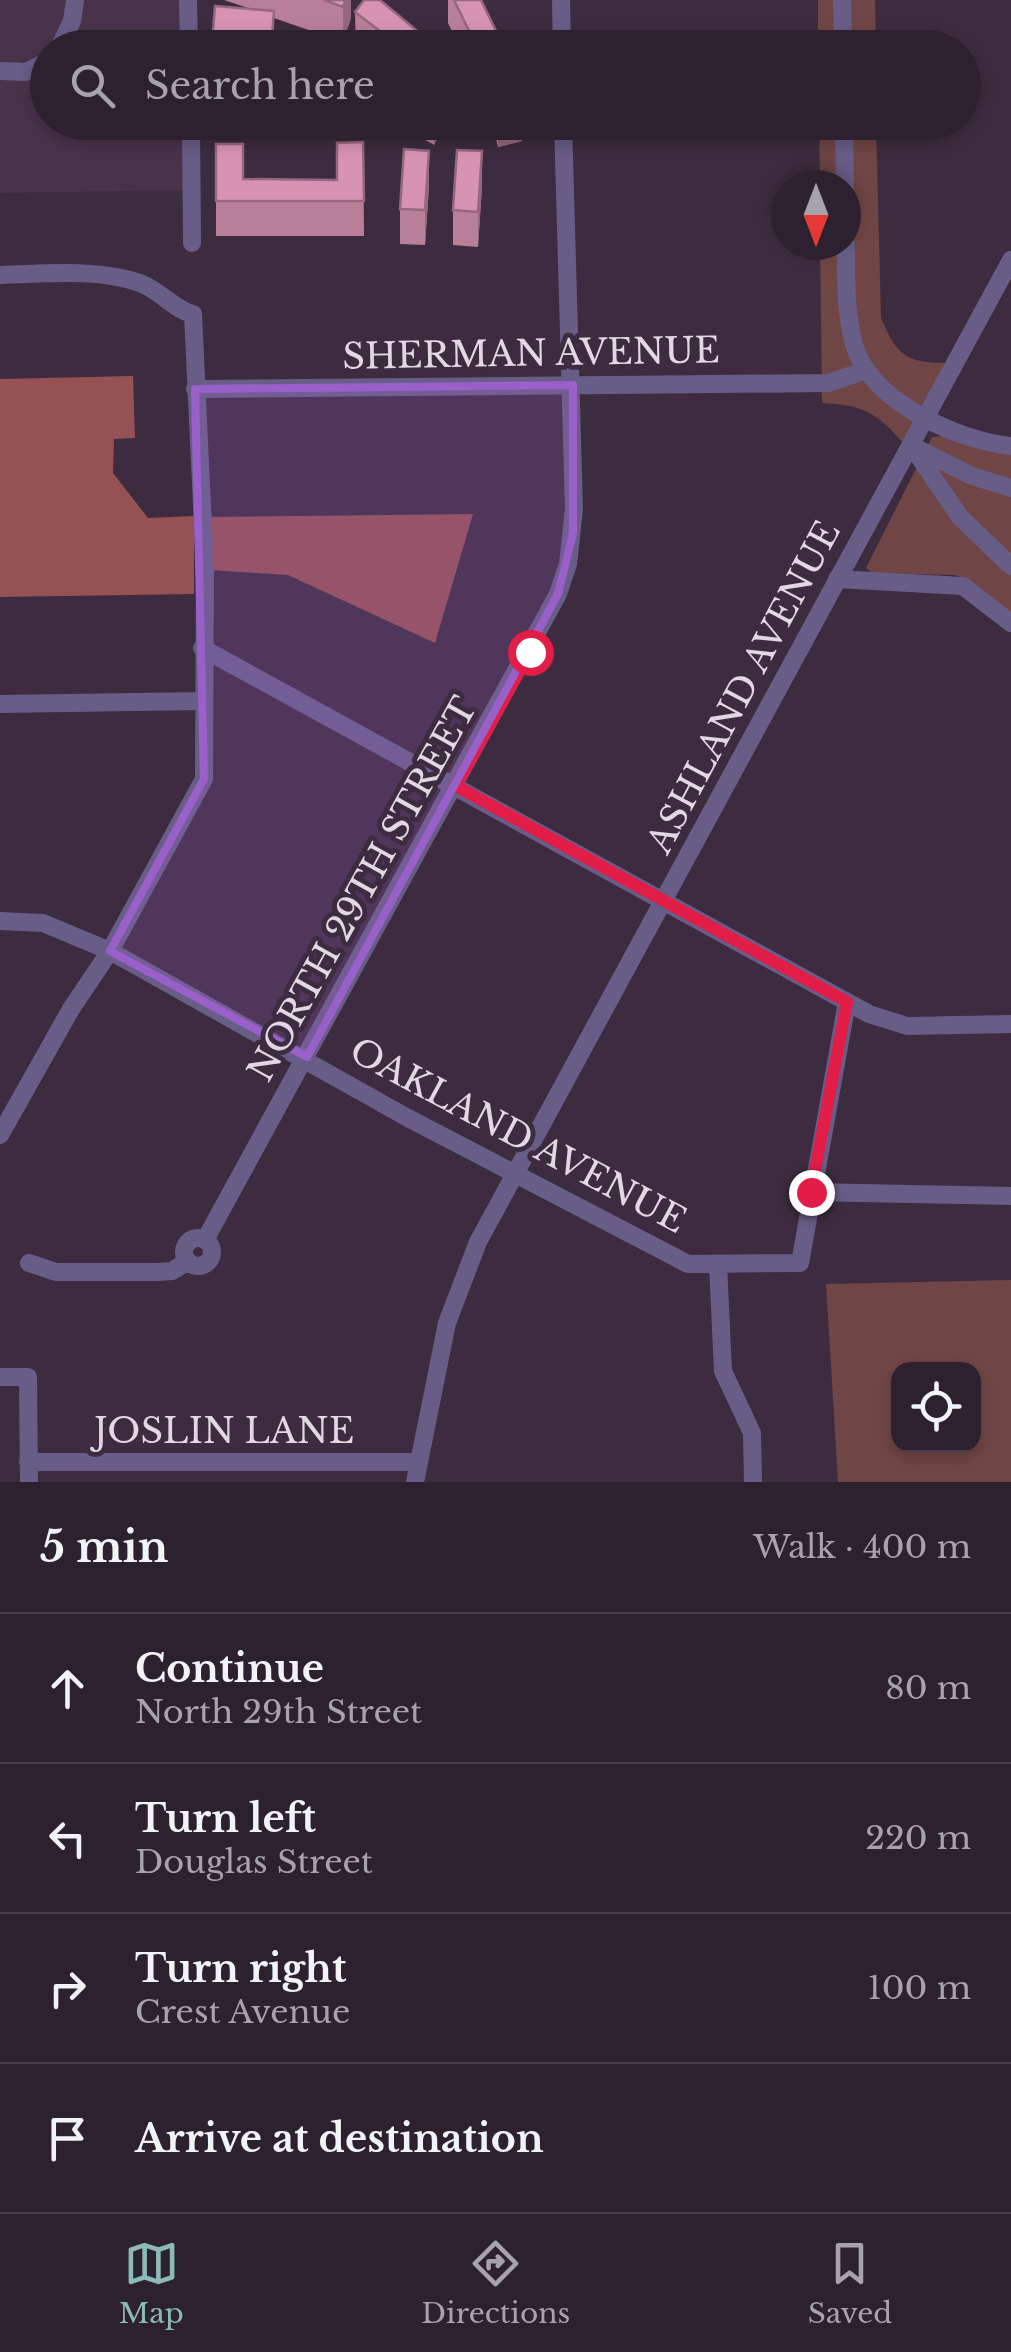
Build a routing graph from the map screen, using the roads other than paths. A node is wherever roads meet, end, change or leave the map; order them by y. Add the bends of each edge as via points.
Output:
1 (75, 0) edge
2 (188, 0) edge
3 (561, 0) edge
4 (842, 0) edge
5 (68, 30) edge
6 (189, 30) edge
7 (562, 30) edge
8 (843, 30) edge
9 (30, 70) edge
10 (0, 71) edge
11 (191, 140) edge
12 (563, 140) edge
13 (844, 140) edge
14 (845, 170) edge
15 (192, 243) dead end
16 (847, 260) edge
17 (1011, 260) edge
18 (0, 275) edge
19 (866, 370) junction
20 (573, 385) junction
21 (195, 389) junction
22 (926, 419) junction
23 (911, 445) junction
24 (1011, 446) edge
25 (1011, 488) edge
26 (1011, 566) edge
27 (837, 579) junction
28 (1011, 623) edge
29 (202, 648) junction
30 (203, 701) junction
31 (0, 704) edge
32 (456, 786) junction
33 (665, 901) junction
34 (0, 921) edge
35 (110, 950) junction
36 (847, 1002) junction
37 (1011, 1024) edge
38 (306, 1057) junction
39 (0, 1135) edge
40 (514, 1174) junction
41 (811, 1192) junction
42 (1011, 1196) edge
43 (29, 1264) dead end
44 (718, 1264) junction
45 (0, 1377) edge
46 (28, 1462) junction
47 (419, 1462) junction
48 (29, 1482) edge
49 (415, 1482) edge
50 (753, 1482) edge

1 - 5 street
2 - 6 street
3 - 7 street
4 - 8 street
9 - 10 street
11 - 15 street
12 - 20 street, NORTH 29TH STREET
13 - 14 street
16 - 19 street via 852,332
17 - 22 street, ASHLAND AVENUE
18 - 21 street via 108,275 142,284 193,314
19 - 20 street, SHERMAN AVENUE via 829,383
19 - 22 street
20 - 21 street, SHERMAN AVENUE
20 - 32 street, NORTH 29TH STREET via 568,564 530,652
21 - 29 street via 205,570
22 - 23 street, ASHLAND AVENUE
22 - 24 street via 985,444
23 - 25 street
23 - 26 street via 960,517
23 - 27 street, ASHLAND AVENUE
27 - 28 street via 963,586
27 - 33 street, ASHLAND AVENUE
29 - 30 street
29 - 32 street
30 - 31 street
30 - 35 street via 204,779
32 - 33 street
32 - 38 street, NORTH 29TH STREET
33 - 36 street
33 - 40 street, ASHLAND AVENUE
34 - 35 street, OAKLAND AVENUE via 68,930
35 - 38 street, OAKLAND AVENUE
35 - 39 street
36 - 37 street via 890,1024
36 - 41 street
38 - 40 street, OAKLAND AVENUE
38 - 43 street, NORTH 29TH STREET via 205,1240 186,1246 188,1261 157,1272 56,1272
40 - 44 street, OAKLAND AVENUE via 688,1264
40 - 47 street, ASHLAND AVENUE via 457,1289
41 - 42 street
41 - 44 street, OAKLAND AVENUE via 800,1264
44 - 50 street via 722,1370 752,1434
45 - 46 street via 28,1377
46 - 47 street, JOSLIN LANE
46 - 48 street
47 - 49 street, ASHLAND AVENUE

